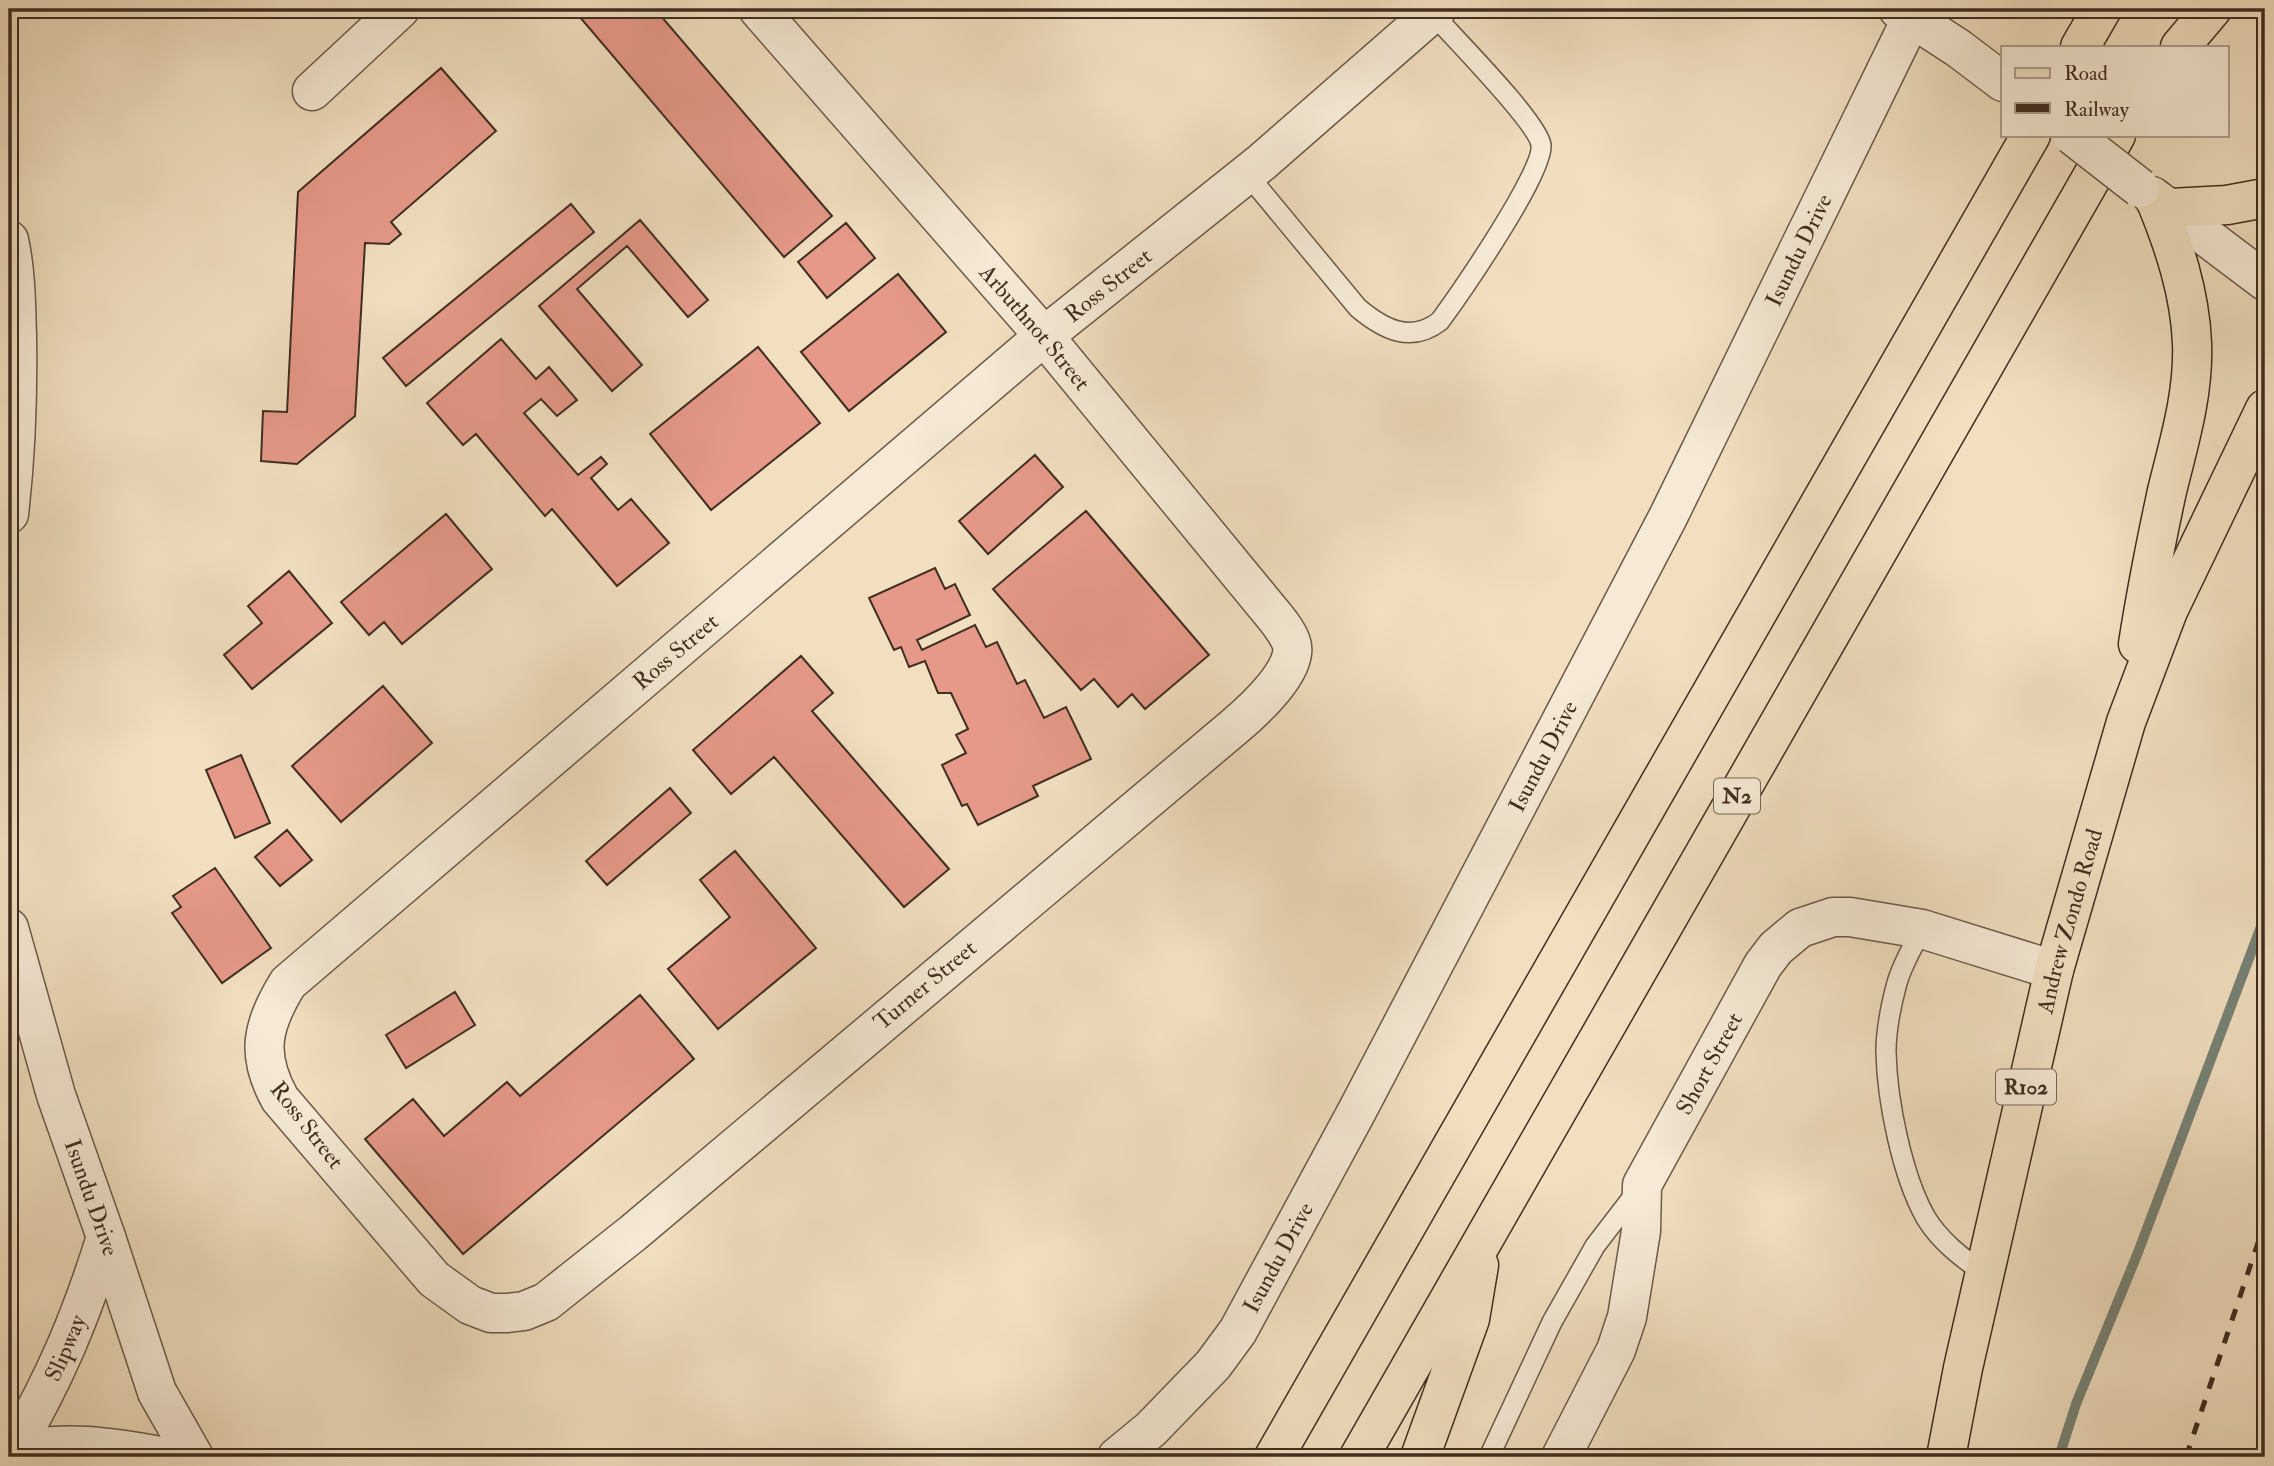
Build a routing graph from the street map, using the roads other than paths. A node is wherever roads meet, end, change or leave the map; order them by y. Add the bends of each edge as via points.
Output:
1 (400, 9) edge
2 (758, 9) edge
3 (2102, 9) edge
4 (2186, 9) edge
5 (2212, 9) edge
6 (1434, 11) edge
7 (1909, 12) edge
8 (2081, 46) edge
9 (2166, 46) edge
10 (2181, 46) edge
11 (2001, 80) edge
12 (312, 92) dead end
13 (2030, 136) edge
14 (2072, 136) edge
15 (2115, 136) edge
16 (1247, 174) junction
17 (2155, 198) junction
18 (2265, 198) edge
19 (9, 240) edge
20 (2265, 281) edge
21 (1044, 336) junction
22 (2265, 409) edge
23 (9, 514) edge
24 (1292, 657) joint
25 (2126, 722) junction
26 (9, 928) edge
27 (1922, 929) junction
28 (2054, 970) junction
29 (1642, 1185) junction
30 (106, 1237) junction
31 (1483, 1238) junction
32 (1984, 1273) junction
33 (546, 1301) joint
34 (10, 1452) edge
35 (165, 1457) edge
36 (194, 1457) edge
37 (1117, 1457) edge
38 (1274, 1457) edge
39 (1359, 1457) edge
40 (1420, 1457) edge
41 (1489, 1457) edge
42 (1561, 1457) edge
43 (1946, 1457) edge

1 - 12 street
2 - 21 street, Arbuthnot Street
3 - 8 main road
4 - 9 main road
5 - 10 main road
6 - 16 street, Ross Street
6 - 16 lane via 1530,122 1541,145 1541,158 1523,194 1440,321 1412,333 1374,321 1358,308
7 - 11 street
7 - 37 street, Isundu Drive via 1668,517 1238,1331 1213,1365
13 - 38 main road
14 - 17 street, bridge
15 - 31 main road, N2
16 - 21 street, Ross Street
17 - 18 main road via 2227,205
17 - 20 street
17 - 25 main road via 2179,265 2192,344 2187,411 2144,607
19 - 23 street via 15,271 19,402
21 - 24 street, Arbuthnot Street via 1266,606 1293,645
21 - 33 street, Ross Street via 288,983 276,1003 268,1023 264,1061 280,1099 434,1279 470,1305 491,1312 524,1311
22 - 25 main road, Andrew Zondo Road / R102 via 2168,611
24 - 33 street, Turner Street via 1274,687 1242,720 633,1233
25 - 28 main road, Andrew Zondo Road / R102
26 - 30 street, Isundu Drive via 56,1095
27 - 28 street, Short Street
27 - 29 street, Short Street via 1833,917 1786,938 1763,965
27 - 32 lane via 1898,980 1889,1022 1890,1095 1901,1152 1927,1219 1964,1260
28 - 32 main road, Andrew Zondo Road / R102
29 - 41 lane via 1595,1246 1564,1300
29 - 42 street, Short Street via 1641,1231 1627,1317 1616,1350
30 - 34 street, Slipway via 64,1355
30 - 36 street, Isundu Drive via 157,1392
31 - 39 main road, N2
31 - 40 main road via 1470,1319
32 - 43 main road, Andrew Zondo Road / R102
34 - 35 street via 86,1444

